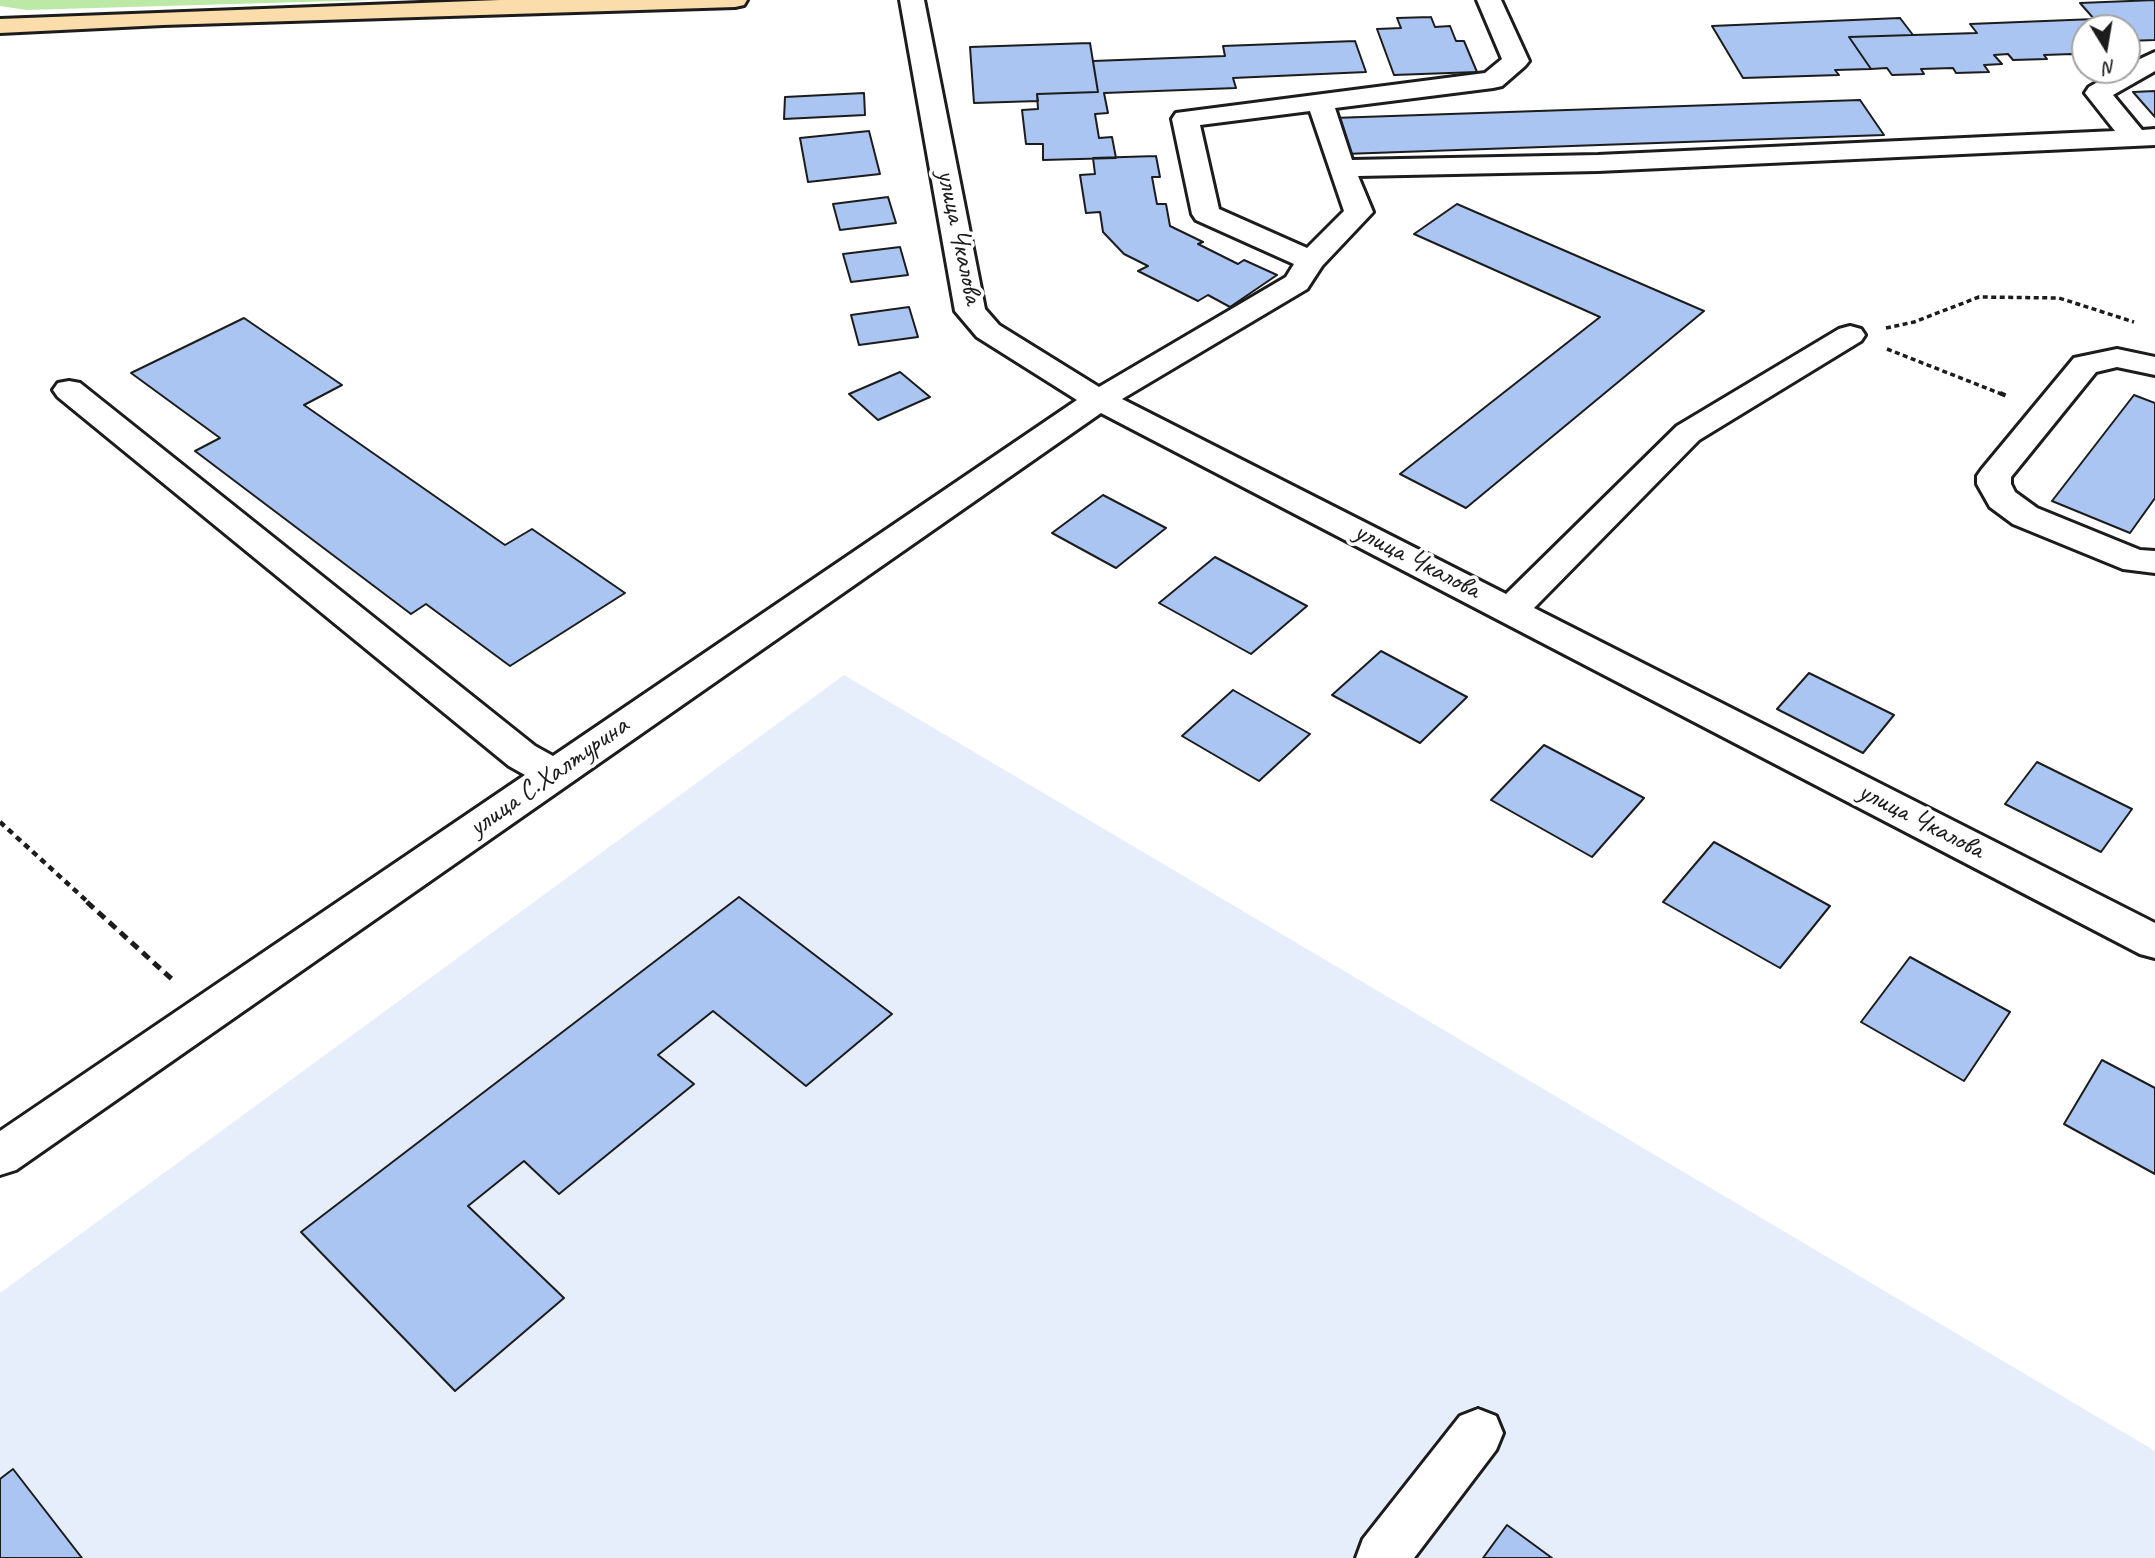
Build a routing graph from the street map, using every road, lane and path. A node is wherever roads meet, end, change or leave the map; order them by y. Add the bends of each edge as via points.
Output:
1 (735, 0) edge
2 (912, 0) edge
3 (1489, 0) edge
4 (470, 4) edge
5 (0, 13) edge
6 (163, 18) junction
7 (0, 26) edge
8 (2155, 60) edge
9 (1320, 102) junction
10 (2145, 137) edge
11 (1341, 168) junction
12 (1311, 261) junction
13 (2143, 325) dead end
14 (1850, 335) junction
15 (2155, 366) edge
16 (69, 390) dead end
17 (1099, 400) junction
18 (2047, 411) junction
19 (2155, 562) edge
20 (1512, 609) junction
21 (554, 774) junction
22 (0, 822) edge
23 (2155, 942) edge
24 (180, 987) dead end
25 (0, 1156) edge
26 (1478, 1433) dead end
27 (1382, 1558) edge

1 - 4 main road
2 - 17 street, улица Чкалова via 970,311 988,331
3 - 9 street via 1516,61 1493,80
4 - 6 main road
5 - 6 main road
6 - 7 main road
8 - 10 street via 2098,93
9 - 11 street
9 - 12 street via 1185,118 1206,214
10 - 11 street via 1598,163
11 - 12 street, улица С.Халтурина via 1359,212
12 - 17 street, улица С.Халтурина via 1297,283
13 - 14 path via 2059,298 1979,296 1914,322
14 - 18 path
14 - 20 street via 1688,433
15 - 18 street via 2118,358 2085,365
16 - 21 street via 512,747
17 - 20 street, улица Чкалова
17 - 21 street, улица С.Халтурина
18 - 19 street via 1994,476 2002,499 2025,516 2135,561
20 - 23 street, улица Чкалова
21 - 25 street, улица С.Халтурина
22 - 24 path
26 - 27 street

